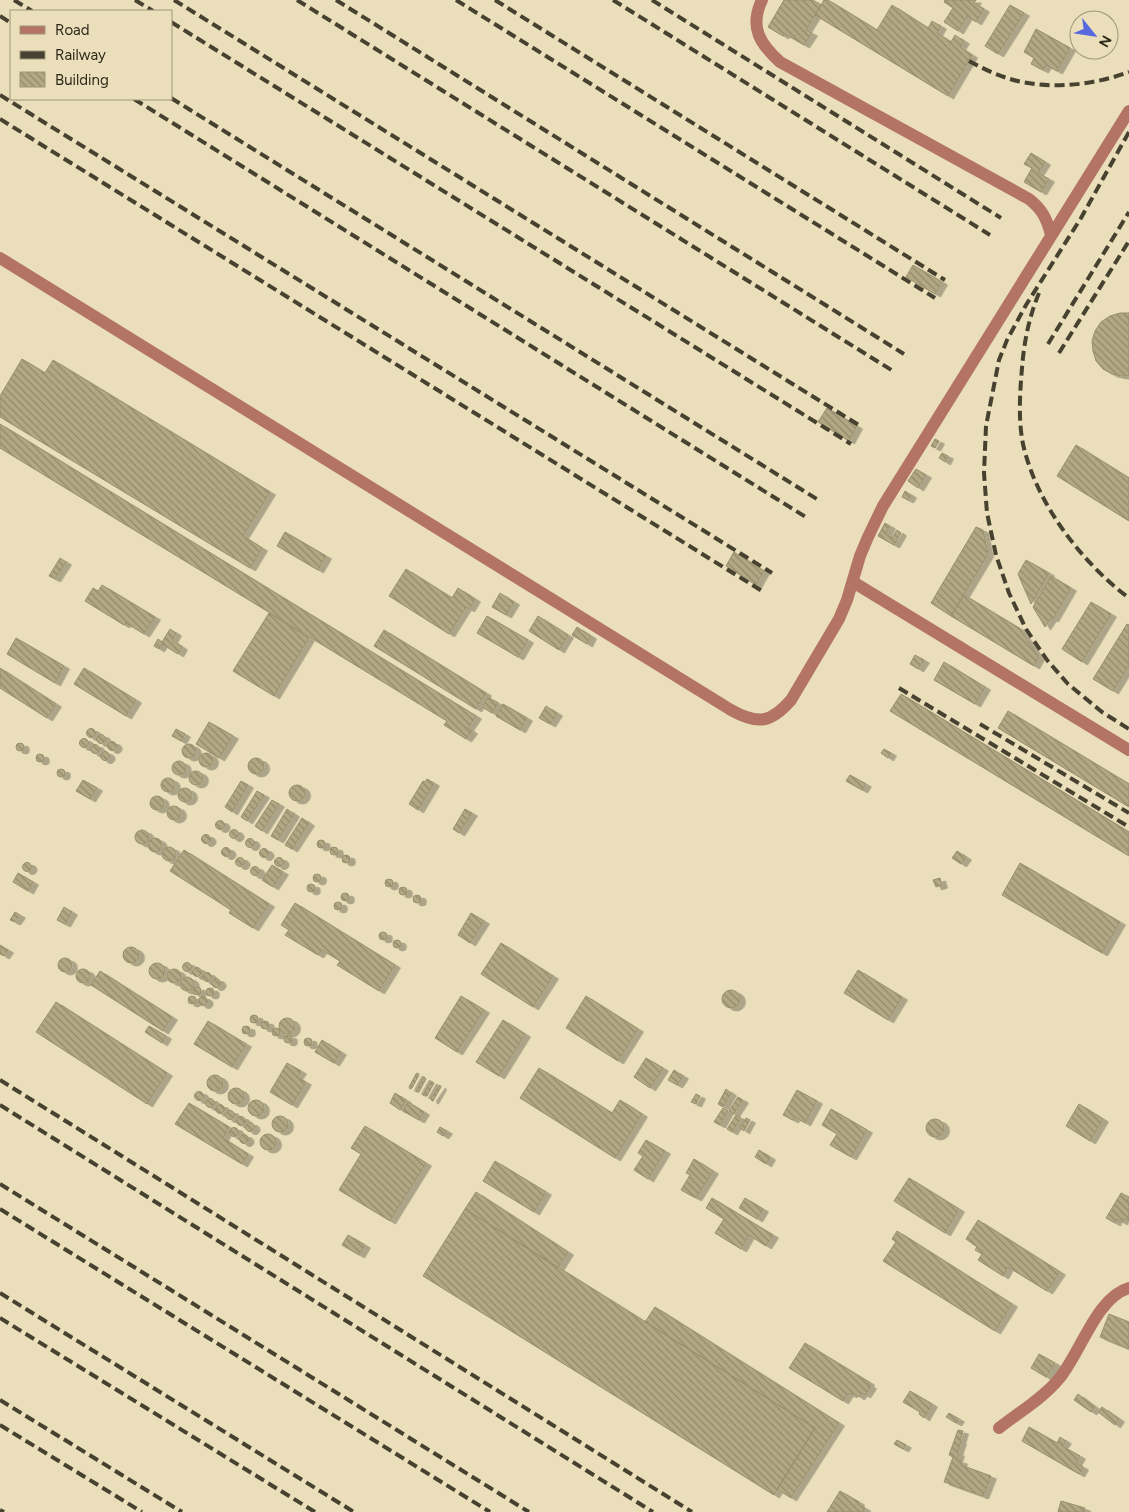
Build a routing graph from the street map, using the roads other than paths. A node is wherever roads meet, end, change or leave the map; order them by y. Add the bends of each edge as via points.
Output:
1 (762, 0) edge
2 (1129, 112) edge
3 (1051, 235) junction
4 (0, 258) edge
5 (853, 582) junction
6 (1129, 750) edge
7 (1129, 1288) edge
8 (999, 1428) dead end

1 - 3 lane via 756,21 757,31 768,52 780,62 1029,199 1042,212
2 - 3 lane
3 - 5 lane via 883,506 860,556
4 - 5 lane via 748,718 774,717 791,700 839,619
5 - 6 lane
7 - 8 lane via 1116,1294 1104,1306 1058,1381

